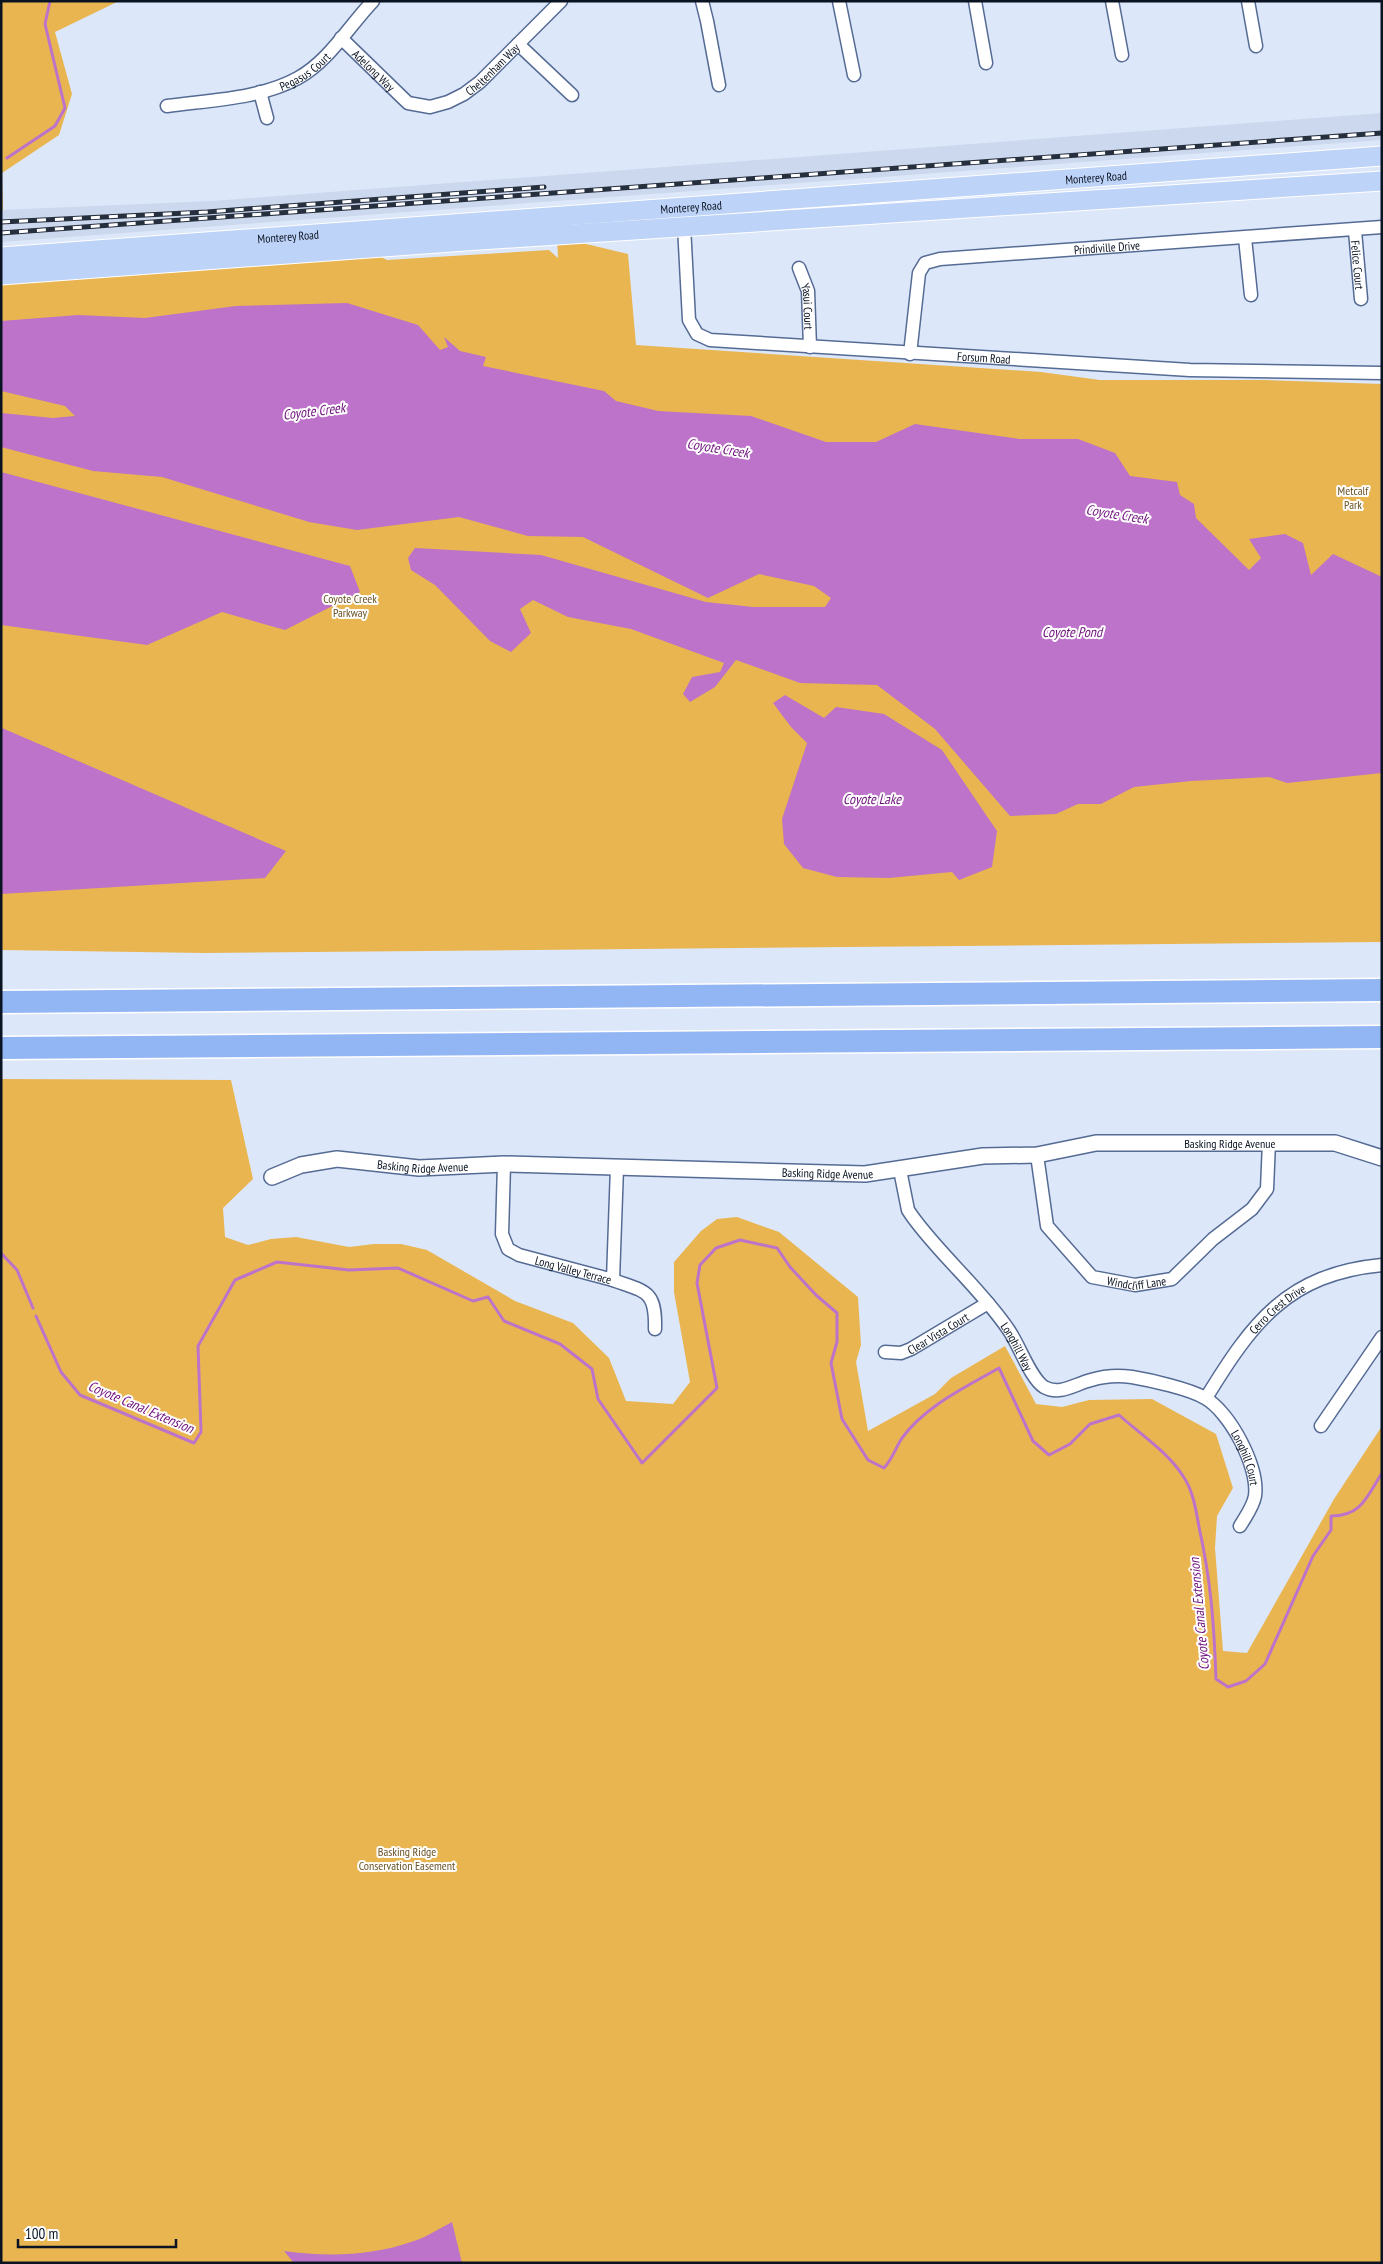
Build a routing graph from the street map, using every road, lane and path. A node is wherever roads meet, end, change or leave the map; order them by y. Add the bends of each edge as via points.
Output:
1 (373, 1) edge
2 (560, 1) edge
3 (702, 1) edge
4 (839, 1) edge
5 (976, 1) edge
6 (1112, 1) edge
7 (1248, 1) edge
8 (341, 38) junction
9 (518, 44) junction
10 (1256, 46) dead end
11 (1122, 55) dead end
12 (986, 63) dead end
13 (854, 75) dead end
14 (719, 85) dead end
15 (260, 92) junction
16 (572, 95) dead end
17 (408, 103) joint
18 (167, 106) dead end
19 (267, 118) dead end
20 (1382, 156) edge
21 (1382, 181) edge
22 (684, 226) junction
23 (1382, 227) edge
24 (1355, 231) junction
25 (1244, 238) junction
26 (1, 257) edge
27 (799, 268) dead end
28 (1, 275) edge
29 (1251, 295) dead end
30 (1361, 300) dead end
31 (810, 347) junction
32 (910, 354) junction
33 (1382, 373) edge
34 (1382, 990) edge
35 (1, 1002) edge
36 (1382, 1037) edge
37 (1, 1048) edge
38 (1269, 1142) junction
39 (1037, 1156) junction
40 (1382, 1158) edge
41 (504, 1164) junction
42 (617, 1167) junction
43 (900, 1170) junction
44 (272, 1177) dead end
45 (1382, 1265) edge
46 (613, 1280) junction
47 (988, 1303) junction
48 (655, 1329) dead end
49 (1382, 1337) edge
50 (885, 1352) dead end
51 (1206, 1398) junction
52 (1322, 1426) dead end
53 (1240, 1526) dead end

1 - 8 street, Pegasus Court
2 - 9 street, Cheltenham Way
3 - 14 street
4 - 13 street
5 - 12 street
6 - 11 street
7 - 10 street
8 - 15 street, Pegasus Court via 299,78
8 - 17 street, Adelong Way
9 - 16 street
9 - 17 street, Cheltenham Way via 464,94 430,107
15 - 18 street, Pegasus Court
15 - 19 street
20 - 26 main road, Monterey Road
21 - 22 main road, Monterey Road
22 - 28 main road, Monterey Road
22 - 31 street, Forsum Road via 690,320 697,334 710,340
23 - 24 street, Prindiville Drive
24 - 25 street, Prindiville Drive
24 - 30 street, Felice Court
25 - 29 street
25 - 32 street, Prindiville Drive via 940,259 926,263 919,273
27 - 31 street, Yasui Court via 808,290
31 - 32 street, Forsum Road
32 - 33 street, Forsum Road via 1190,370
34 - 35 highway
36 - 37 highway
38 - 39 street, Basking Ridge Avenue via 1096,1143
38 - 39 street, Windcliff Lane via 1267,1189 1252,1209 1212,1238 1172,1279 1135,1285 1092,1277 1047,1226
38 - 40 street, Basking Ridge Avenue via 1335,1143
39 - 43 street, Basking Ridge Avenue via 983,1156
41 - 42 street, Basking Ridge Avenue
41 - 44 street, Basking Ridge Avenue via 419,1168 336,1159 301,1165
41 - 46 street, Long Valley Terrace via 502,1234 508,1249 519,1255
42 - 43 street, Basking Ridge Avenue via 865,1174
42 - 46 street, Long Valley Terrace
43 - 47 street, Longhill Way via 908,1210
45 - 51 street, Cerro Crest Drive via 1328,1275 1279,1303 1256,1324
46 - 48 street via 642,1290 651,1298 656,1307
47 - 50 street, Clear Vista Court via 911,1349 902,1353
47 - 51 street, Longhill Way via 1008,1329 1036,1379 1044,1386 1061,1390 1111,1376 1132,1377
49 - 52 street
51 - 53 street, Longhill Court via 1232,1426 1250,1460 1256,1484 1255,1496

